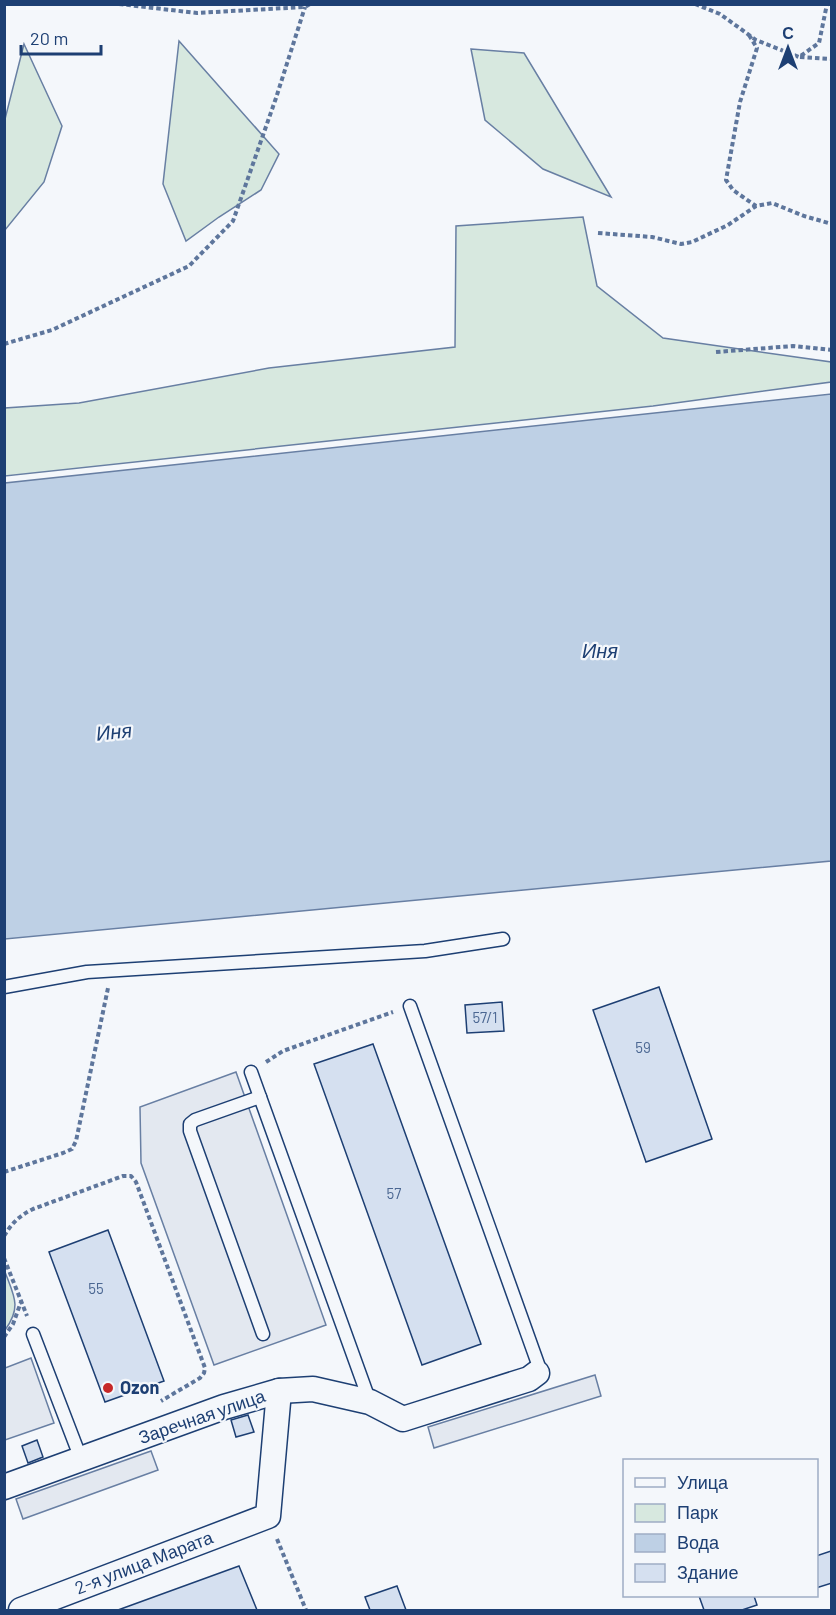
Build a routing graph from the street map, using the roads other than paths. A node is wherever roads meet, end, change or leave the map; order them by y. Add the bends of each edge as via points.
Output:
1 (503, 939) dead end
2 (4, 987) edge
3 (410, 1006) road end
4 (251, 1072) road end
5 (260, 1097) junction
6 (33, 1334) road end
7 (263, 1334) dead end
8 (537, 1373) joint
9 (279, 1391) junction
10 (370, 1402) junction
11 (81, 1459) junction
12 (4, 1487) edge
13 (21, 1611) edge

1 - 2 lane via 424,951 87,972
3 - 8 lane via 538,1364
4 - 5 lane
5 - 7 lane via 195,1120 190,1131
5 - 10 lane
6 - 11 lane
8 - 10 street, Заречная улица via 529,1379 403,1419
9 - 10 street, Заречная улица via 313,1389
9 - 11 street, Заречная улица
9 - 13 street, 2-я улица Марата via 268,1516
11 - 12 street, Заречная улица

